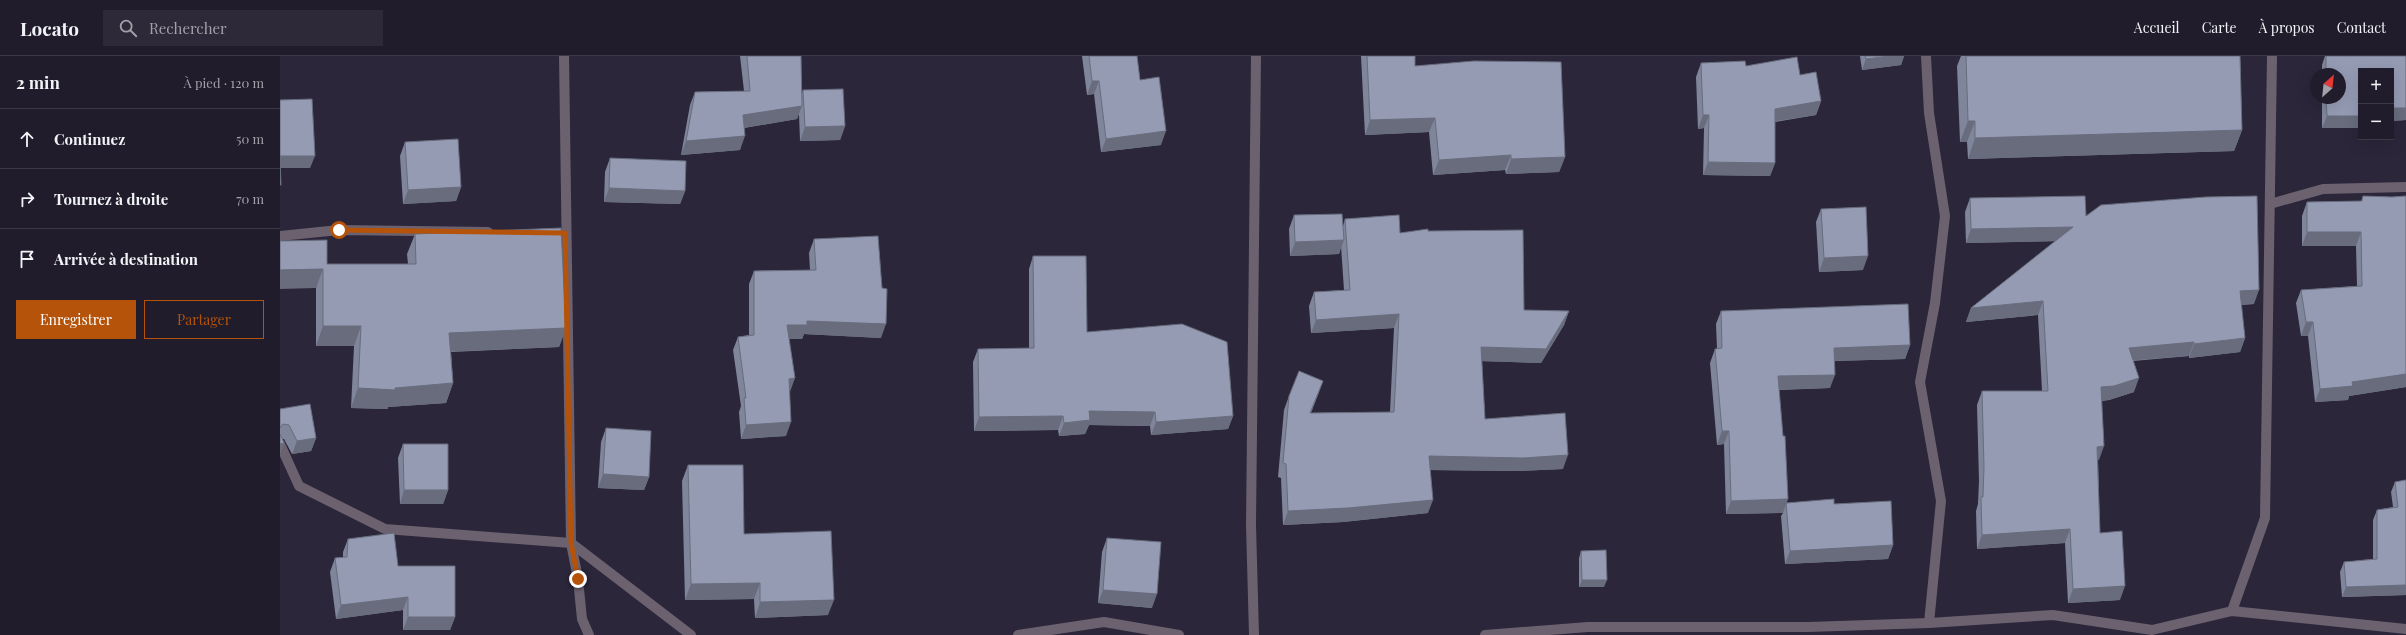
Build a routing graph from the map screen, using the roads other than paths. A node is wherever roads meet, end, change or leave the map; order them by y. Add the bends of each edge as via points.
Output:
1 (564, 56) edge
2 (1256, 56) edge
3 (1926, 56) edge
4 (2272, 56) edge
5 (2406, 187) edge
6 (2270, 204) junction
7 (495, 232) edge
8 (280, 236) edge
9 (280, 444) edge
10 (571, 543) junction
11 (2232, 611) junction
12 (1929, 623) junction
13 (2406, 629) edge
14 (589, 635) edge
15 (691, 635) edge
16 (1018, 635) edge
17 (1179, 635) edge
18 (1254, 635) edge
19 (1485, 635) edge

1 - 10 street via 562,233
2 - 18 street via 1251,525
3 - 12 street via 1929,113 1945,216 1935,302 1920,382 1940,501
4 - 6 street
5 - 6 street via 2323,189
6 - 11 street via 2265,518
7 - 8 street via 339,230
9 - 10 street via 299,486 385,530
10 - 14 street via 582,619
10 - 15 street
11 - 12 street via 2152,630 2053,615
11 - 13 street
12 - 19 street via 1808,627 1588,626
16 - 17 street via 1104,622

